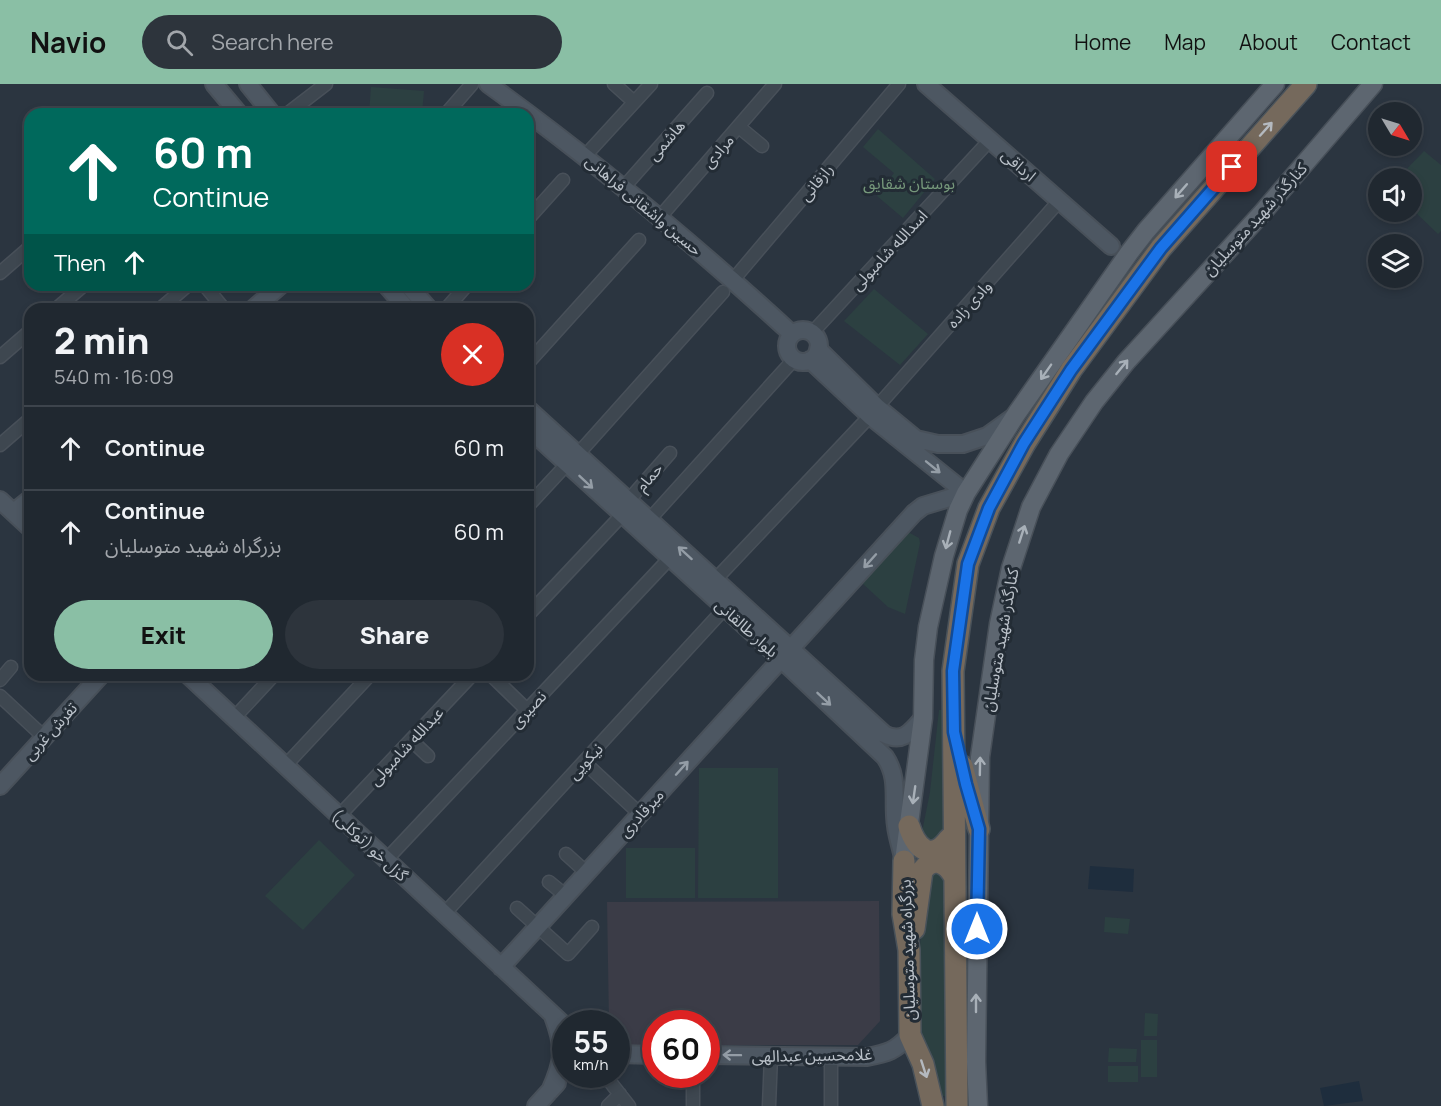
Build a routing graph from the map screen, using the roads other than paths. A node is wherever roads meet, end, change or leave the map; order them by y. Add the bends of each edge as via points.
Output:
1 (214, 84) edge
2 (248, 84) edge
3 (326, 84) edge
4 (472, 84) edge
5 (489, 84) edge
6 (614, 84) edge
7 (651, 84) edge
8 (775, 84) edge
9 (899, 84) edge
10 (927, 84) edge
11 (1275, 84) edge
12 (1306, 84) edge
13 (1373, 84) edge
14 (707, 93) dead end
15 (634, 102) junction
16 (234, 108) edge
17 (267, 108) edge
18 (295, 108) edge
19 (451, 108) edge
20 (521, 108) edge
21 (534, 118) edge
22 (740, 127) junction
23 (990, 140) junction
24 (762, 146) dead end
25 (585, 156) junction
26 (563, 180) dead end
27 (624, 187) junction
28 (1060, 200) junction
29 (534, 212) edge
30 (660, 217) junction
31 (639, 240) dead end
32 (1111, 246) dead end
33 (24, 253) edge
34 (0, 273) edge
35 (728, 286) junction
36 (77, 291) edge
37 (181, 291) edge
38 (209, 291) edge
39 (274, 291) edge
40 (391, 291) edge
41 (413, 291) edge
42 (462, 291) edge
43 (63, 303) edge
44 (167, 303) edge
45 (219, 303) edge
46 (260, 303) edge
47 (402, 303) edge
48 (424, 303) edge
49 (452, 303) edge
50 (812, 333) junction
51 (792, 334) junction
52 (24, 336) edge
53 (814, 355) junction
54 (534, 356) edge
55 (0, 357) edge
56 (792, 358) junction
57 (874, 411) junction
58 (1017, 413) junction
59 (534, 416) edge
60 (24, 424) edge
61 (534, 432) edge
62 (0, 445) edge
63 (670, 453) dead end
64 (572, 459) junction
65 (966, 493) junction
66 (0, 500) edge
67 (534, 500) edge
68 (24, 504) edge
69 (625, 508) junction
70 (14, 512) junction
71 (649, 520) junction
72 (24, 522) edge
73 (670, 558) junction
74 (716, 580) junction
75 (534, 608) edge
76 (725, 608) junction
77 (786, 654) junction
78 (12, 667) dead end
79 (0, 680) edge
80 (96, 681) edge
81 (196, 681) edge
82 (268, 681) edge
83 (364, 681) edge
84 (466, 681) edge
85 (496, 681) edge
86 (0, 696) edge
87 (527, 710) junction
88 (234, 718) junction
89 (923, 718) junction
90 (954, 732) junction
91 (44, 738) junction
92 (411, 740) junction
93 (428, 756) dead end
94 (584, 762) junction
95 (285, 766) junction
96 (0, 786) edge
97 (640, 814) junction
98 (339, 816) junction
99 (955, 823) junction
100 (909, 826) junction
101 (979, 829) junction
102 (566, 854) dead end
103 (386, 860) junction
104 (904, 861) junction
105 (587, 873) junction
106 (954, 876) junction
107 (549, 882) dead end
108 (566, 896) junction
109 (517, 908) dead end
110 (444, 914) junction
111 (538, 926) junction
112 (592, 927) dead end
113 (909, 950) junction
114 (501, 967) junction
115 (552, 1015) edge
116 (910, 1035) junction
117 (720, 1055) edge
118 (771, 1056) junction
119 (831, 1057) junction
120 (552, 1086) edge
121 (553, 1088) edge
122 (615, 1088) edge
123 (693, 1088) edge
124 (550, 1091) junction
125 (620, 1094) junction
126 (536, 1106) edge
127 (608, 1106) edge
128 (629, 1106) edge
129 (693, 1106) edge
130 (769, 1106) edge
131 (831, 1106) edge
132 (933, 1106) edge
133 (957, 1106) edge
134 (978, 1106) edge

1 - 16 street
2 - 17 street
3 - 18 street
4 - 19 street
5 - 20 street, حسین واشقانی فراهانی
6 - 15 street
7 - 15 street
8 - 22 street, مرادی
9 - 35 street, رازقانی
10 - 23 street, ارداقی
11 -> 58 main road via 1146,231
90 -> 12 highway via 953,671 968,564 989,508 1024,443 1071,370 1161,248
101 -> 13 main road, کنارگذر شهید متوسلیان via 980,757 999,624 1011,568 1031,507 1065,446 1126,362
14 - 27 street, هاشمی
15 - 25 street
21 - 25 street, حسین واشقانی فراهانی
22 - 24 street
22 - 30 street, مرادی
23 - 28 street, ارداقی
23 - 50 street, اسدالله شامبولی
25 - 27 street, حسین واشقانی فراهانی
26 - 29 street
27 - 30 street, حسین واشقانی فراهانی
28 - 32 street, ارداقی
28 - 57 street, وادی زاده
30 - 35 street, حسین واشقانی فراهانی
31 - 54 street
33 - 34 street
35 - 51 street, حسین واشقانی فراهانی
35 - 64 street, رازقانی
36 - 43 street
37 - 44 street
38 - 45 street
39 - 46 street
40 - 47 street
41 - 48 street
42 - 49 street
50 - 51 street via 802,330
50 - 53 street via 817,340
51 - 56 street via 787,346
52 - 55 street
53 - 56 street via 801,362
53 - 57 street
56 - 71 street
57 - 58 street via 916,439 951,445 987,436
57 -> 65 street
57 - 74 street, وادی زاده
58 - 65 main road
59 - 64 street, بلوار طالقانی
60 - 62 street
61 - 64 street, بلوار طالقانی
63 - 69 street, حمام
64 - 67 street, رازقانی
64 - 69 street, بلوار طالقانی
65 -> 77 street, میرقادری via 922,506 914,513
65 -> 89 main road via 950,532 928,627
66 - 70 street
68 - 70 street
69 - 71 street, بلوار طالقانی
69 - 73 street, بلوار طالقانی
69 - 75 street
70 - 72 street
74 -> 71 street, بلوار طالقانی
73 - 76 street, بلوار طالقانی
73 - 87 street, نصیری
74 - 77 street, بلوار طالقانی
76 - 77 street, بلوار طالقانی
76 - 94 street, نیکویی
77 - 89 street, بلوار طالقانی via 888,736 907,736
97 -> 77 street, میرقادری
77 -> 104 street, بلوار طالقانی via 890,764
78 - 79 street
80 - 91 street, تفرش غربی
81 - 88 street, گزل خو (توکلی)
82 - 88 street
83 - 95 street
84 - 92 street, عبدالله شامبولی
85 - 87 street
86 - 91 street
87 - 103 street, نصیری
88 - 95 street, گزل خو (توکلی)
89 -> 100 main road
90 - 99 highway
90 - 101 highway
91 - 96 street, تفرش غربی
92 - 93 street
92 - 98 street, عبدالله شامبولی
94 - 97 street
94 - 110 street, نیکویی
95 - 98 street, گزل خو (توکلی)
97 - 105 street, میرقادری
98 - 103 street, گزل خو (توکلی)
99 - 100 highway via 949,840 930,851 914,840
99 - 106 highway
100 - 104 main road
134 -> 101 main road, کنارگذر شهید متوسلیان
102 - 105 street
103 - 110 street, گزل خو (توکلی)
104 - 113 highway, بزرگراه شهید متوسلیان via 903,914
105 - 108 street, میرقادری
106 - 113 highway via 939,862 932,862 922,871
106 - 133 highway
107 - 108 street
108 - 111 street, میرقادری
109 - 111 street
110 - 114 street, گزل خو (توکلی)
111 - 112 street via 568,954
111 - 114 street, میرقادری
113 - 116 highway, بزرگراه شهید متوسلیان
114 - 115 street, گزل خو (توکلی)
116 - 119 street, غلامحسین عبدالهی via 887,1053
116 -> 132 highway, بزرگراه شهید متوسلیان via 923,1064
118 -> 117 street, غلامحسین عبدالهی
118 - 119 street, غلامحسین عبدالهی
118 - 130 street
119 - 131 street
120 - 124 street
121 - 124 street
122 - 125 street
123 - 129 street
124 - 126 street
125 - 127 street
125 - 128 street

